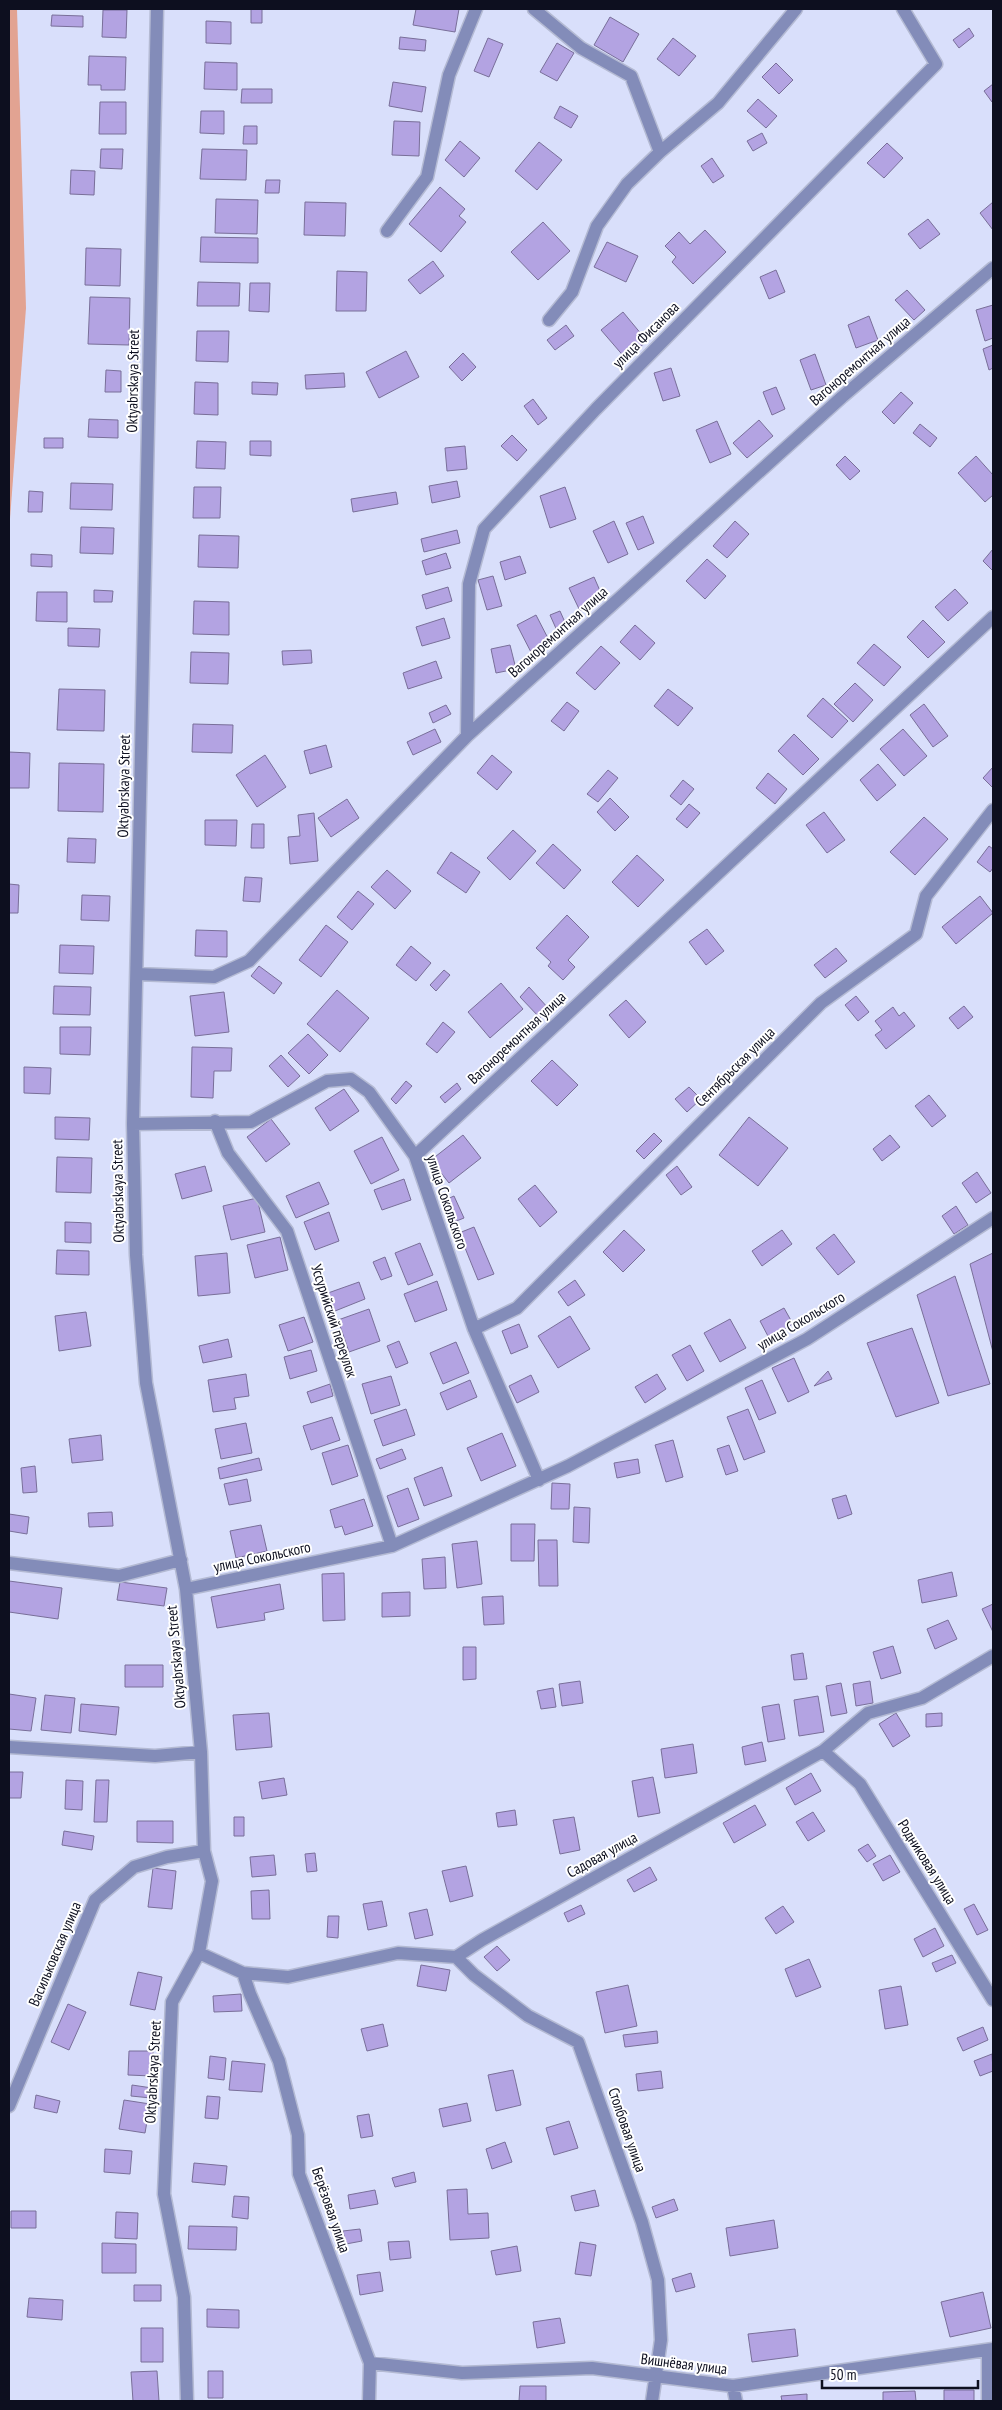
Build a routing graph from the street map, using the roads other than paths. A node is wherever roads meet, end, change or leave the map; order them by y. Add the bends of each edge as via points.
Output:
1 (157, 9) edge
2 (476, 9) edge
3 (534, 9) edge
4 (796, 9) edge
5 (903, 9) edge
6 (660, 152) junction
7 (387, 231) dead end
8 (993, 268) edge
9 (549, 320) dead end
10 (993, 617) edge
11 (467, 736) junction
12 (993, 810) edge
13 (137, 974) junction
14 (215, 1122) junction
15 (133, 1124) junction
16 (415, 1156) junction
17 (993, 1218) edge
18 (474, 1328) junction
19 (539, 1480) junction
20 (392, 1546) junction
21 (181, 1560) junction
22 (9, 1563) edge
23 (186, 1589) junction
24 (993, 1656) edge
25 (9, 1748) edge
26 (823, 1751) junction
27 (201, 1752) junction
28 (204, 1851) junction
29 (199, 1952) junction
30 (456, 1957) junction
31 (243, 1973) junction
32 (993, 2000) edge
33 (9, 2106) edge
34 (991, 2349) edge
35 (370, 2362) junction
36 (657, 2377) junction
37 (733, 2386) junction
38 (187, 2401) edge
39 (369, 2401) edge
40 (652, 2401) edge
41 (736, 2401) edge
42 (988, 2401) edge

1 - 13 street, Oktyabrskaya Street
2 - 7 street via 449,75 427,177
3 - 6 street via 582,48 631,76
4 - 6 street via 718,103
5 - 11 street, улица Фисанова via 936,64 596,409 484,529 469,584
6 - 9 street via 627,184 597,226 572,292
8 - 11 street, Вагоноремонтная улица via 842,397
10 - 16 street, Вагоноремонтная улица
11 - 13 street, Вагоноремонтная улица via 249,961 214,977
12 - 18 street, Сентябрьская улица via 926,896 916,934 821,1003 517,1308
13 - 15 street, Oktyabrskaya Street
14 - 15 street, улица Сокольского
14 - 16 street, улица Сокольского via 250,1122 327,1080 351,1079 369,1092
14 - 20 street, Уссурийский переулок via 228,1153 287,1231
15 - 21 street, Oktyabrskaya Street via 136,1255 146,1383
16 - 18 street, улица Сокольского
17 - 19 street, улица Сокольского via 807,1339
18 - 19 street, улица Сокольского
19 - 20 street, улица Сокольского
20 - 23 street, улица Сокольского
21 - 22 street via 119,1576
21 - 23 street, Oktyabrskaya Street
23 - 27 street, Oktyabrskaya Street
24 - 26 street, Садовая улица via 922,1698 868,1713
25 - 27 street via 155,1756
26 - 30 street, Садовая улица
26 - 32 street, Родниковая улица via 860,1784
27 - 28 street, Oktyabrskaya Street
28 - 29 street, Oktyabrskaya Street via 212,1881
28 - 33 street, Васильковская улица via 134,1867 96,1900
29 - 31 street
29 - 38 street, Oktyabrskaya Street via 172,2002 164,2194 184,2297
30 - 31 street via 398,1953 288,1977
30 - 36 street, Столбовая улица via 474,1975 528,2016 578,2042 642,2222 658,2280 661,2340
31 - 35 street, Берёзовая улица via 280,2061 298,2136 299,2174
34 - 37 street, Вишнёвая улица
34 - 42 street
35 - 36 street, Вишнёвая улица via 462,2373 592,2368
35 - 39 street, Берёзовая улица
36 - 37 street, Вишнёвая улица
36 - 40 street, Столбовая улица
37 - 41 street

